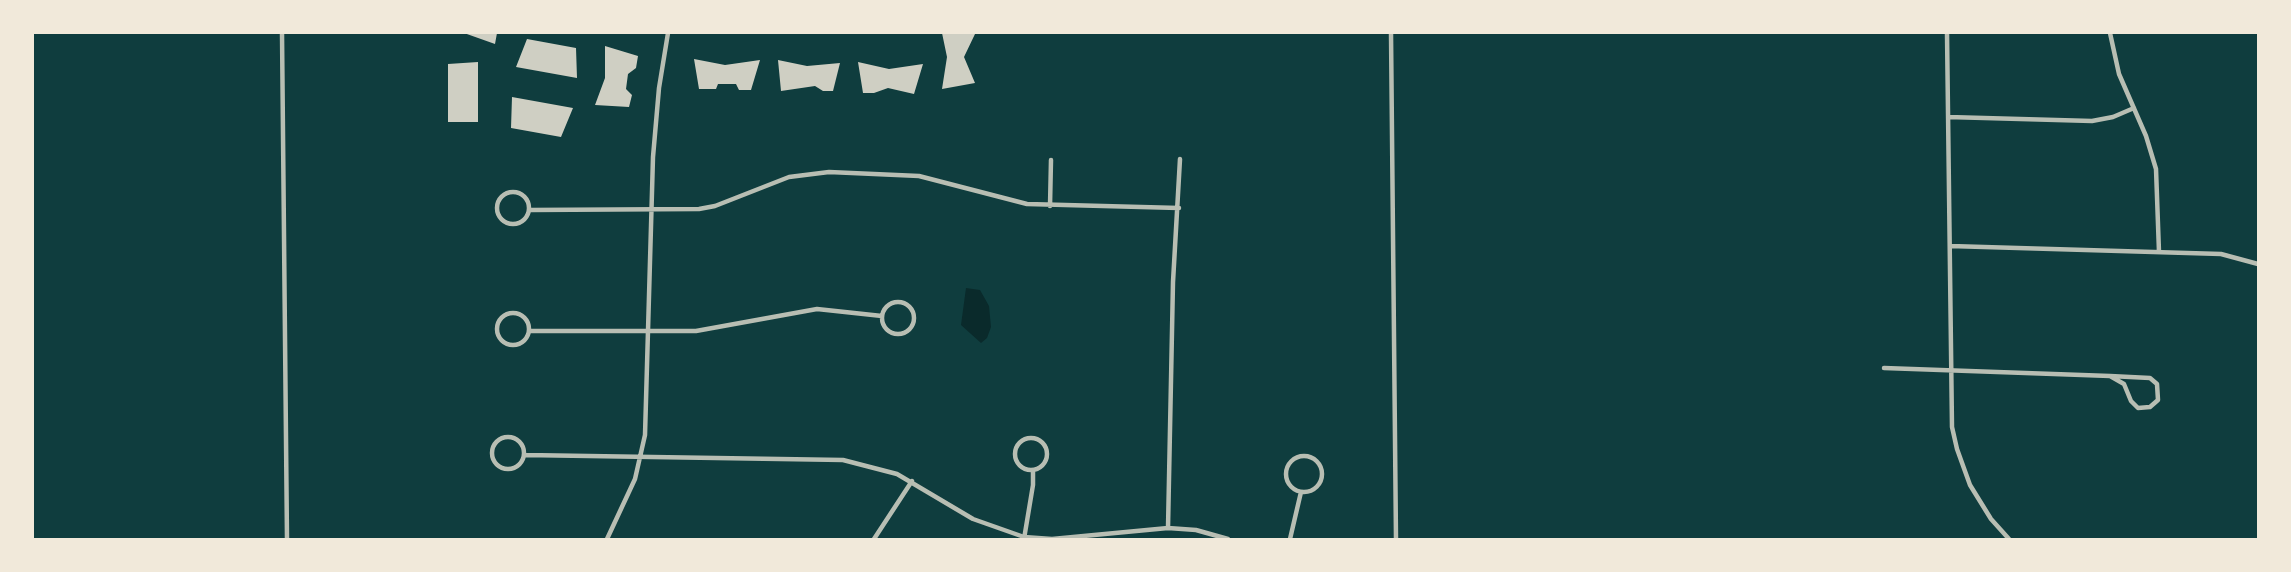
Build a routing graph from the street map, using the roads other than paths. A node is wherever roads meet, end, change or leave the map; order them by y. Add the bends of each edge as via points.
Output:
1 (282, 33) edge
2 (668, 33) edge
3 (1391, 33) edge
4 (1947, 33) edge
5 (2110, 33) edge
6 (2134, 108) junction
7 (1948, 117) junction
8 (1180, 159) dead end
9 (1050, 160) dead end
10 (1050, 206) junction
11 (1179, 208) junction
12 (530, 210) junction
13 (650, 211) junction
14 (1950, 246) junction
15 (2159, 252) junction
16 (2258, 264) edge
17 (882, 316) junction
18 (529, 331) junction
19 (648, 332) junction
20 (1884, 368) dead end
21 (1950, 370) junction
22 (2110, 376) junction
23 (525, 455) junction
24 (642, 456) junction
25 (1033, 471) junction
26 (912, 481) junction
27 (1301, 492) junction
28 (1168, 528) junction
29 (1024, 538) edge
30 (287, 539) edge
31 (607, 539) edge
32 (874, 539) edge
33 (1228, 539) edge
34 (1290, 539) edge
35 (1396, 539) edge
36 (2009, 539) edge

1 - 30 street
2 - 13 street via 659,88
3 - 35 street
4 - 7 street
5 - 6 street via 2119,74
6 - 7 street via 2092,121
6 - 15 street via 2156,169
7 - 14 street
8 - 11 street
9 - 10 street
10 - 11 street
10 - 13 street via 919,176 829,172 789,177 713,206
11 - 28 street via 1173,282
12 - 12 street via 524,195 513,192 503,195 497,204 501,220 511,225 526,220
12 - 13 street
13 - 19 street
14 - 15 street
14 - 21 street
15 - 16 street via 2221,254
17 - 17 street via 887,330 896,334 907,332 915,320 912,309 898,302 887,306
17 - 19 street via 809,309 715,329
18 - 18 street via 527,320 513,313 502,316 496,331 505,344 515,346 525,340
18 - 19 street
19 - 24 street via 647,416
20 - 21 street
21 - 22 street
21 - 36 street via 1952,427 1962,466 1979,502
22 - 22 street via 2124,384 2131,402 2138,408 2150,407 2158,400 2157,384 2150,378
23 - 23 street via 522,444 508,437 498,440 492,449 493,460 506,470 521,465
23 - 24 street
24 - 26 street via 843,460 883,469
24 - 31 street
25 - 25 street via 1043,466 1047,456 1040,441 1030,438 1017,446 1015,456 1023,469
25 - 29 street
26 - 29 street via 973,519
26 - 32 street
27 - 27 street via 1318,487 1323,476 1317,460 1305,455 1293,459 1286,469 1290,486
27 - 34 street
28 - 29 street
28 - 33 street via 1196,530

